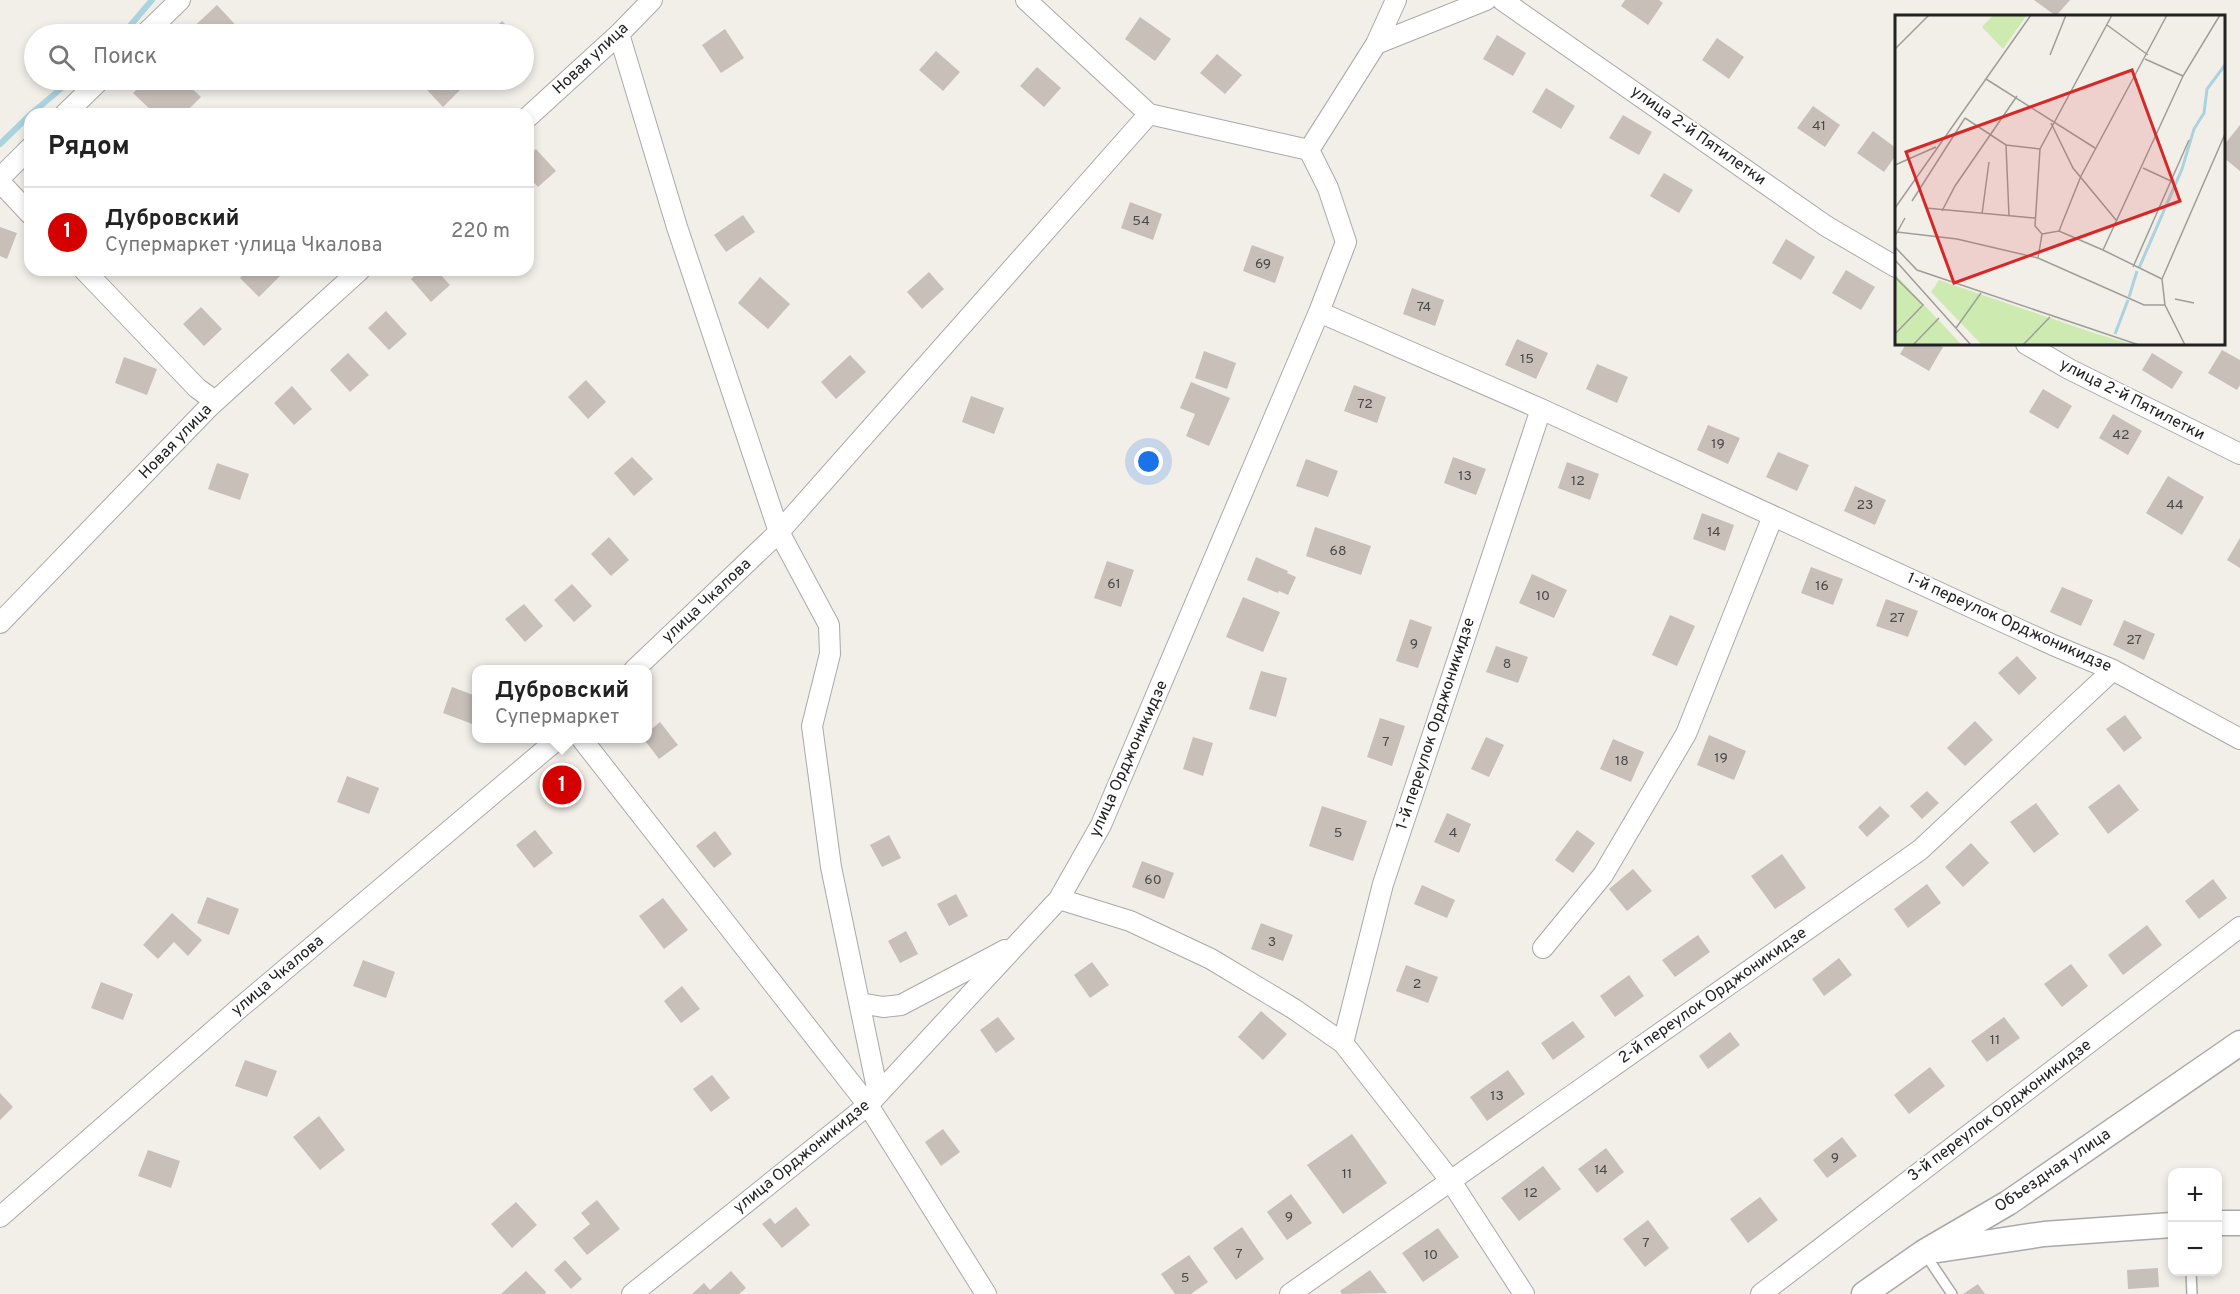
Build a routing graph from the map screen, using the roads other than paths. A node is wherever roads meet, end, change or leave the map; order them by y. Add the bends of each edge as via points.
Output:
1 (180, 0) edge
2 (651, 0) edge
3 (1026, 0) edge
4 (1396, 0) edge
5 (1486, 0) edge
6 (1502, 0) edge
7 (155, 24) edge
8 (619, 34) junction
9 (1376, 44) junction
10 (89, 90) edge
11 (71, 108) edge
12 (534, 112) edge
13 (1149, 114) junction
14 (1309, 150) junction
15 (24, 154) edge
16 (0, 178) edge
17 (0, 183) edge
18 (24, 208) edge
19 (1895, 266) edge
20 (90, 276) edge
21 (353, 276) edge
22 (1319, 312) junction
23 (2028, 345) edge
24 (215, 401) junction
25 (1541, 409) junction
26 (2240, 454) edge
27 (1773, 516) junction
28 (779, 532) junction
29 (0, 622) edge
30 (638, 665) edge
31 (2113, 670) junction
32 (2240, 739) edge
33 (553, 743) edge
34 (585, 743) edge
35 (1059, 899) junction
36 (2240, 927) edge
37 (1018, 944) junction
38 (1544, 948) dead end
39 (860, 1003) junction
40 (1344, 1043) junction
41 (2240, 1044) edge
42 (873, 1099) junction
43 (1450, 1180) junction
44 (2008, 1203) junction
45 (0, 1217) edge
46 (2222, 1223) edge
47 (2240, 1223) edge
48 (2168, 1225) edge
49 (2026, 1237) junction
50 (1924, 1252) junction
51 (2191, 1276) edge
52 (632, 1294) edge
53 (986, 1294) edge
54 (1290, 1294) edge
55 (1524, 1294) edge
56 (1761, 1294) edge
57 (1864, 1294) edge
58 (1952, 1294) edge
59 (2192, 1294) edge

1 - 7 street
2 - 8 street, Новая улица
3 - 13 street
4 - 9 street
5 - 9 street
6 - 19 street, улица 2-й Пятилетки via 1826,226
8 - 12 street, Новая улица
8 - 28 street via 677,227
9 - 14 street
10 - 11 street
13 - 14 street
13 - 28 street, улица Чкалова
14 - 22 street, улица Орджоникидзе via 1328,188 1346,242
15 - 16 street
17 - 18 street
20 - 24 street
21 - 24 street, Новая улица
22 - 25 street, 1-й переулок Орджоникидзе
22 - 35 street, улица Орджоникидзе via 1101,825
23 - 26 street, улица 2-й Пятилетки
24 - 29 street, Новая улица
25 - 27 street, 1-й переулок Орджоникидзе
25 - 40 street, 1-й переулок Орджоникидзе via 1383,884
27 - 31 street, 1-й переулок Орджоникидзе
27 - 38 street via 1686,734 1603,875
28 - 30 street, улица Чкалова
28 - 39 street via 829,626 830,654 812,726 831,867
31 - 32 street, 1-й переулок Орджоникидзе
31 - 43 street, 2-й переулок Орджоникидзе via 1920,850
33 - 45 street, улица Чкалова
34 - 42 street
35 - 37 street, улица Орджоникидзе
35 - 40 street via 1130,921 1211,958
36 - 56 street, 3-й переулок Орджоникидзе
37 - 39 street via 901,1005
37 - 42 street, улица Орджоникидзе
39 - 42 street
40 - 43 street
41 - 44 street, Объездная улица
42 - 52 street, улица Орджоникидзе
42 - 53 street
43 - 54 street, 2-й переулок Орджоникидзе
43 - 55 street
44 - 49 street via 2011,1226
44 - 50 street, Объездная улица
46 - 47 street
48 - 49 street
49 - 50 street
50 - 57 street, Объездная улица
50 - 58 lane
51 - 59 lane

